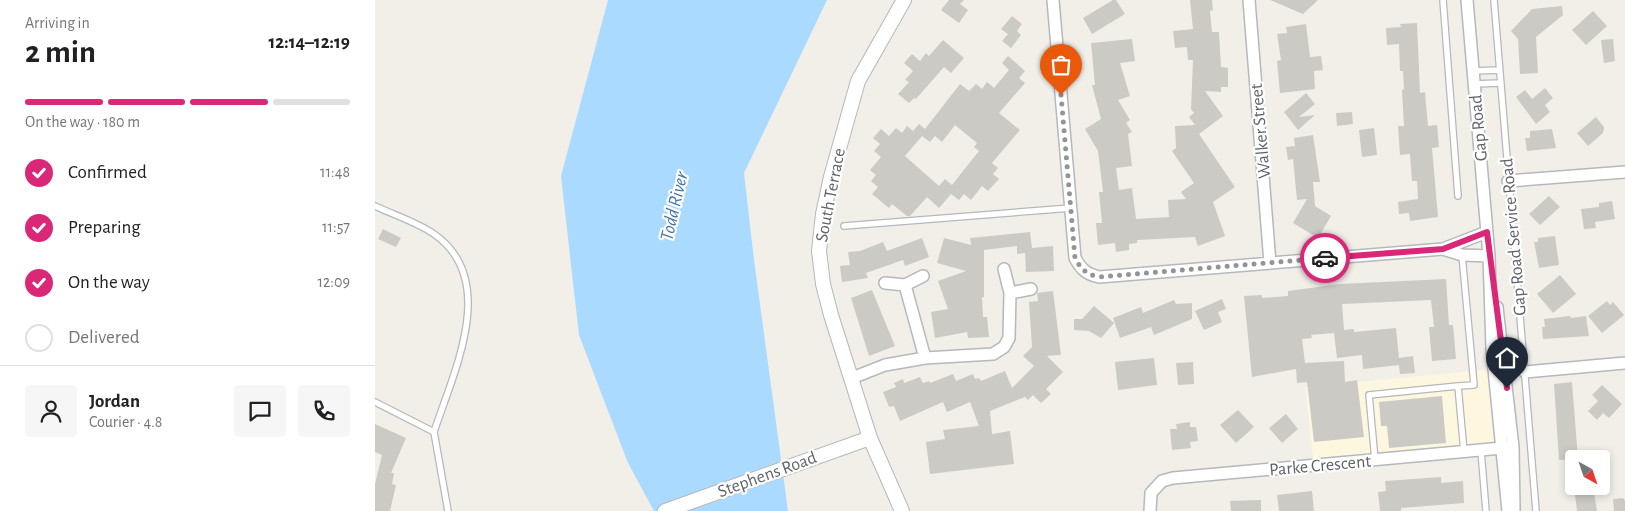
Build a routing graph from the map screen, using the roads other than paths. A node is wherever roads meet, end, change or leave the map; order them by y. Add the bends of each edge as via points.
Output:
1 (904, 0) edge
2 (1053, 0) edge
3 (1249, 0) edge
4 (1443, 0) edge
5 (1467, 0) edge
6 (1494, 0) edge
7 (1499, 70) junction
8 (1473, 71) junction
9 (1499, 83) junction
10 (1474, 84) junction
11 (1625, 172) edge
12 (1508, 182) junction
13 (1458, 196) dead end
14 (375, 206) edge
15 (1071, 208) junction
16 (844, 226) dead end
17 (1487, 232) junction
18 (1461, 242) junction
19 (1443, 249) junction
20 (1462, 255) junction
21 (1489, 256) junction
22 (1270, 263) junction
23 (1004, 268) dead end
24 (923, 276) dead end
25 (885, 283) dead end
26 (905, 285) junction
27 (1031, 289) dead end
28 (1010, 293) junction
29 (925, 358) junction
30 (1625, 363) edge
31 (1525, 372) junction
32 (853, 378) junction
33 (1458, 386) junction
34 (375, 402) edge
35 (434, 432) junction
36 (870, 438) junction
37 (1513, 447) junction
38 (1501, 449) junction
39 (1481, 451) junction
40 (1464, 452) junction
41 (1375, 460) junction
42 (448, 511) edge
43 (665, 511) edge
44 (902, 511) edge
45 (1150, 511) edge
46 (1486, 511) edge
47 (1508, 511) edge
48 (1514, 511) edge
49 (1536, 511) edge

1 - 32 street, South Terrace via 858,81 823,214 819,251 823,284
2 - 15 street
3 - 22 street, Walker Street
4 - 13 lane
5 - 8 street, Gap Road
6 - 7 lane, Gap Road Service Road
7 - 8 lane
7 - 9 lane, Gap Road Service Road
8 - 10 street, Gap Road
9 - 10 lane
9 - 12 lane, Gap Road Service Road
10 - 17 street, Gap Road
11 - 12 street
12 - 31 lane, Gap Road Service Road
14 - 35 lane via 434,234 448,247 464,275 469,296 465,337
15 - 16 lane
15 - 22 street via 1075,258 1080,268 1099,277
17 - 18 street
17 - 21 street, Gap Road
18 - 19 street
18 - 20 street
19 - 20 street
19 - 22 street
20 - 21 street
20 - 33 lane via 1474,385
21 - 37 street, Gap Road
21 - 38 street, Gap Road via 1492,349
23 - 28 street
24 - 26 street
25 - 26 street
26 - 29 street
27 - 28 street
28 - 29 street via 1009,338 1004,347 993,354
29 - 32 street via 885,365
30 - 31 street
31 - 49 lane, Gap Road Service Road
32 - 36 street, South Terrace
33 - 40 lane
33 - 41 lane via 1369,395
34 - 35 lane
35 - 42 lane
36 - 43 street, Stephens Road
36 - 44 street, South Terrace
37 - 38 street, Parke Crescent
37 - 48 street, Gap Road
38 - 39 street, Parke Crescent
38 - 47 street, Gap Road
39 - 40 street, Parke Crescent
39 - 46 lane
40 - 41 street, Parke Crescent
41 - 45 street, Parke Crescent via 1173,478 1162,481 1151,493

